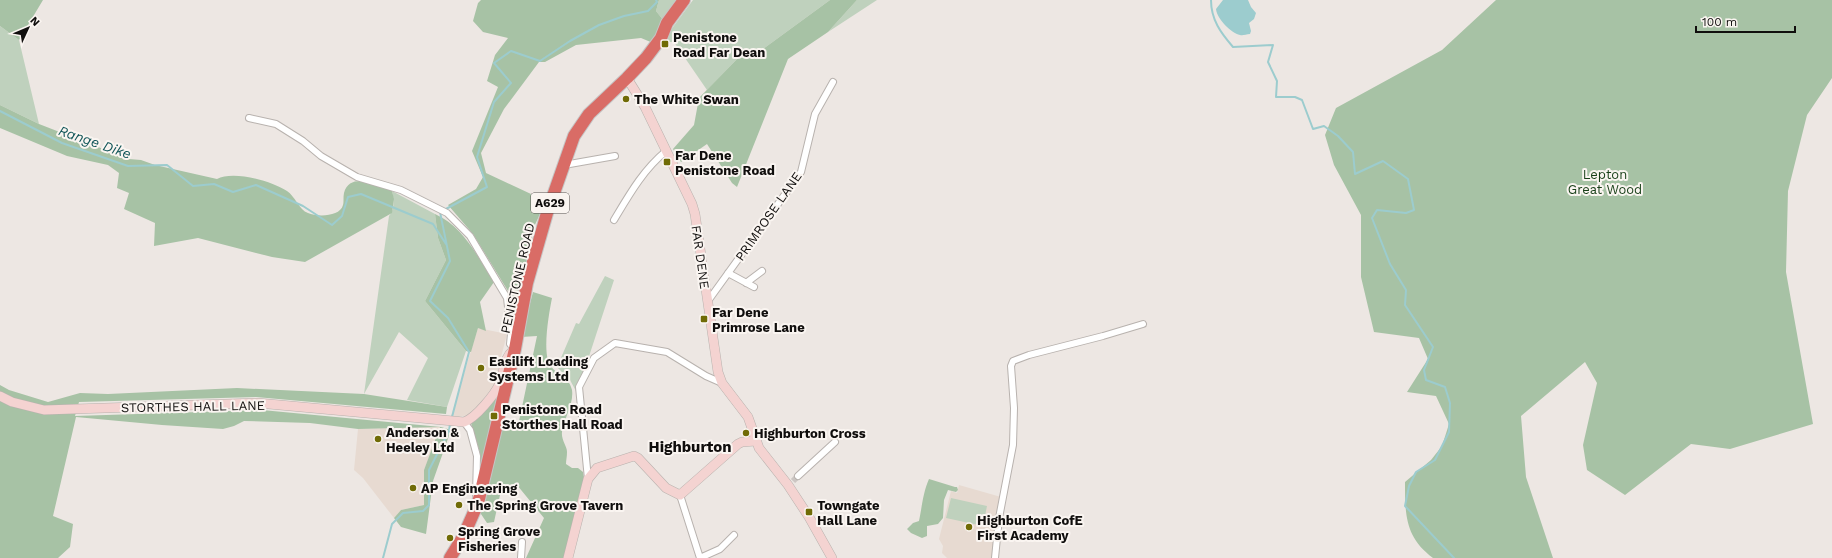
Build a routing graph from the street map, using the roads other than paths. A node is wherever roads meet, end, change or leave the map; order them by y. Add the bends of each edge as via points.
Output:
1 (684, 0) edge
2 (627, 78) junction
3 (833, 82) dead end
4 (249, 118) dead end
5 (666, 151) junction
6 (615, 156) dead end
7 (563, 165) junction
8 (614, 220) dead end
9 (762, 271) dead end
10 (728, 273) junction
11 (746, 283) junction
12 (754, 287) dead end
13 (708, 301) junction
14 (1142, 324) dead end
15 (515, 349) junction
16 (722, 383) junction
17 (0, 396) edge
18 (461, 422) junction
19 (756, 441) junction
20 (835, 442) dead end
21 (798, 476) tunnel mouth
22 (588, 479) junction
23 (680, 495) junction
24 (479, 500) junction
25 (734, 535) dead end
26 (522, 542) dead end
27 (450, 558) edge
28 (521, 558) edge
29 (568, 558) edge
30 (700, 558) edge
31 (832, 558) edge
32 (995, 558) edge

1 - 2 highway, PENISTONE ROAD / A629 via 667,23 661,38
2 - 5 street, FAR DENE
2 - 7 highway, PENISTONE ROAD / A629 via 589,114 574,136
3 - 10 street, PRIMROSE LANE via 815,114 801,172
4 - 15 street via 276,124 357,178 400,190 447,213 470,236 507,298 510,344
5 - 8 street via 645,172
5 - 13 street, FAR DENE via 688,194 695,214
6 - 7 street
7 - 15 highway, PENISTONE ROAD / A629 via 527,283
9 - 11 street
10 - 11 street
10 - 13 street, PRIMROSE LANE
11 - 12 street
13 - 16 street, FAR DENE via 714,359
14 - 32 street via 1013,361 1013,445
15 - 18 street via 508,354 497,389 473,416
15 - 24 highway, PENISTONE ROAD / A629
16 - 19 street, FAR DENE via 748,417
16 - 22 street via 667,352 616,343 594,358 579,386
17 - 18 street, STORTHES HALL LANE via 12,402 44,410 258,403
18 - 24 street via 470,430 477,456 475,493
19 - 23 street via 738,444
19 - 31 street, FAR DENE via 764,456 790,483
20 - 21 street
22 - 23 street via 597,468 634,456 666,488
22 - 29 street
23 - 30 street
24 - 27 highway, PENISTONE ROAD / A629 via 463,537
25 - 30 street via 720,548
26 - 28 street

